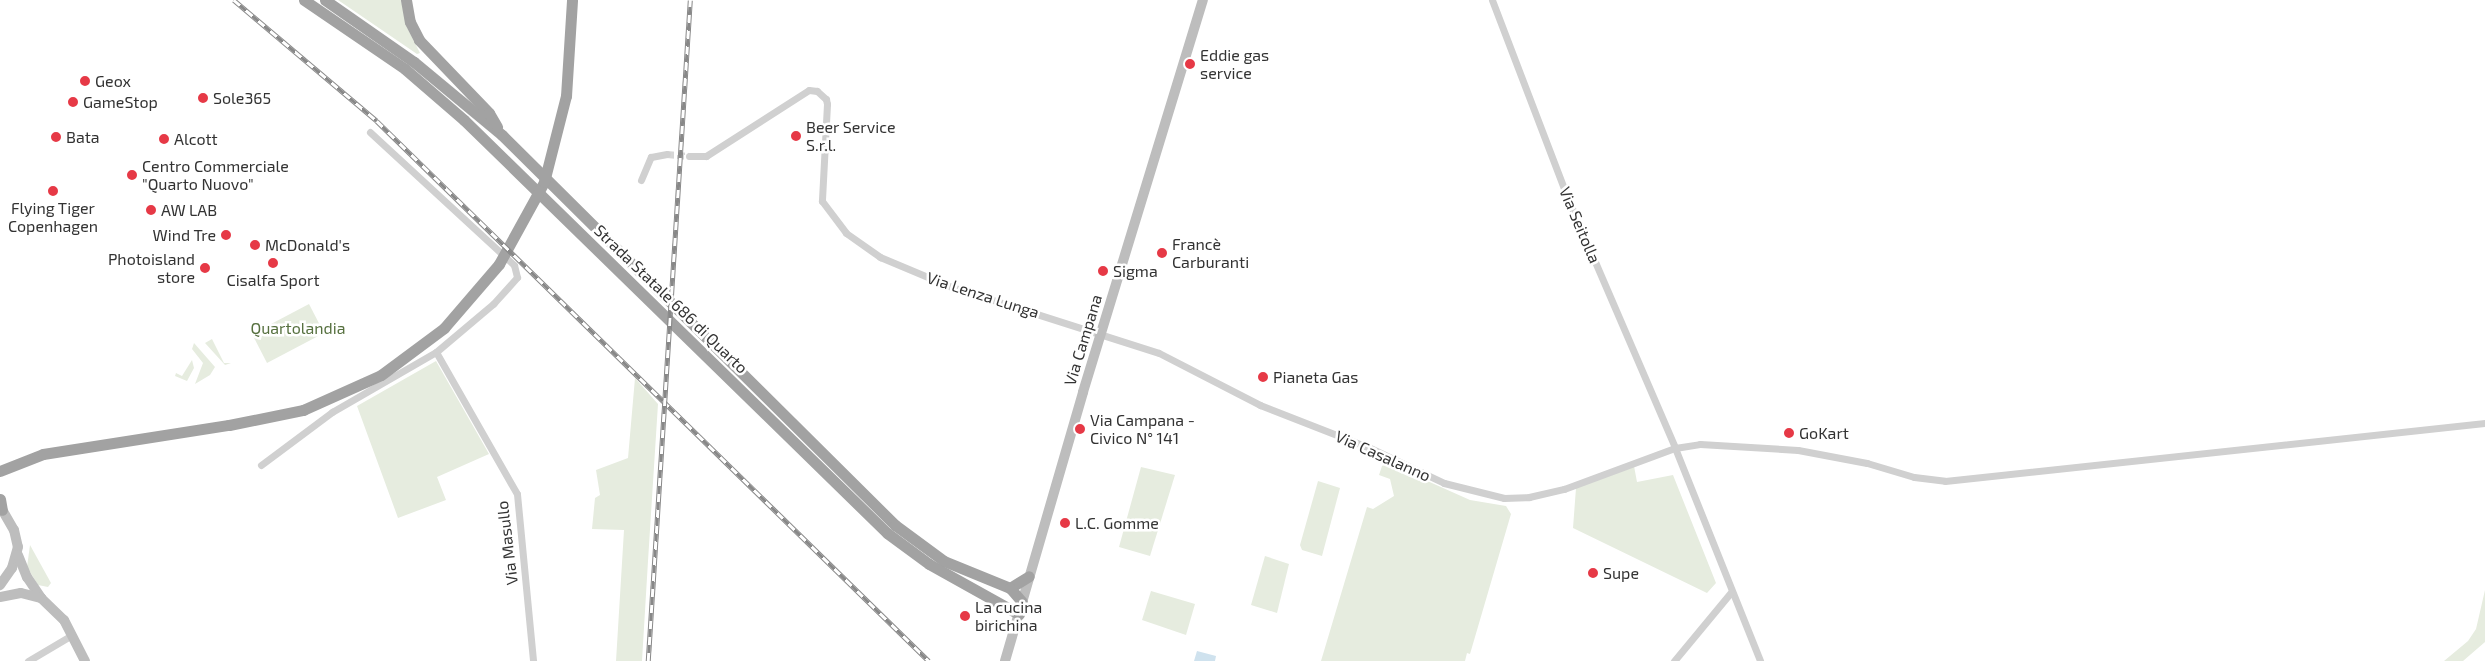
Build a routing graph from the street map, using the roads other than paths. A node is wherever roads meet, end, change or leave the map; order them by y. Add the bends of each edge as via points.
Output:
1 (304, 0) edge
2 (324, 0) edge
3 (406, 0) edge
4 (572, 0) edge
5 (1203, 0) edge
6 (1492, 0) edge
7 (370, 132) dead end
8 (502, 135) junction
9 (667, 154) tunnel mouth
10 (689, 156) tunnel mouth
11 (641, 180) dead end
12 (1100, 334) junction
13 (436, 352) junction
14 (2485, 423) edge
15 (1675, 448) junction
16 (262, 465) dead end
17 (3, 470) edge
18 (0, 480) edge
19 (1, 505) edge
20 (18, 555) junction
21 (1029, 576) junction
22 (0, 585) edge
23 (1010, 588) junction
24 (1731, 592) junction
25 (0, 597) edge
26 (41, 598) junction
27 (1022, 602) junction
28 (1019, 614) junction
29 (72, 635) junction
30 (28, 661) edge
31 (85, 661) edge
32 (533, 661) edge
33 (1005, 661) edge
34 (1674, 661) edge
35 (1760, 661) edge

1 - 28 highway, Strada Statale 686 di Quarto via 405,69 464,120 887,533 929,564
2 - 8 highway, Strada Statale 686 di Quarto via 414,62
3 - 8 highway via 410,22 419,40 489,113
4 - 17 highway via 571,48 560,125 535,202 499,264 444,328 381,375 342,395 266,419 43,454
5 - 12 main road, Via Campana
6 - 15 street, Via Seitolla via 1568,199
7 - 13 street via 407,162 517,270 516,280 493,304
8 - 23 highway, Strada Statale 686 di Quarto via 895,525 944,560 981,579
9 - 11 street via 651,157
10 - 12 street, Via Lenza Lunga via 706,156 809,90 818,91 827,104 822,201 850,237 880,257 949,286
12 - 15 street, Via Casalanno via 1159,353 1260,406 1368,447 1444,483 1476,494 1504,498 1538,495
12 - 21 main road, Via Campana
13 - 16 street via 332,412
13 - 32 street, Via Masullo via 517,494
14 - 15 street, Via Casalanno via 1945,481 1798,450 1721,444
15 - 24 street, Via Seitolla
17 - 18 highway
19 - 20 main road via 18,538
20 - 22 main road
20 - 26 main road
21 - 23 highway
21 - 27 main road, Via Campana
23 - 27 highway
24 - 34 street
24 - 35 street, Via Seitolla
25 - 26 main road via 21,593
26 - 29 main road via 60,615
27 - 28 main road, Via Campana
28 - 33 main road, Via Campana
29 - 30 street
29 - 31 main road

